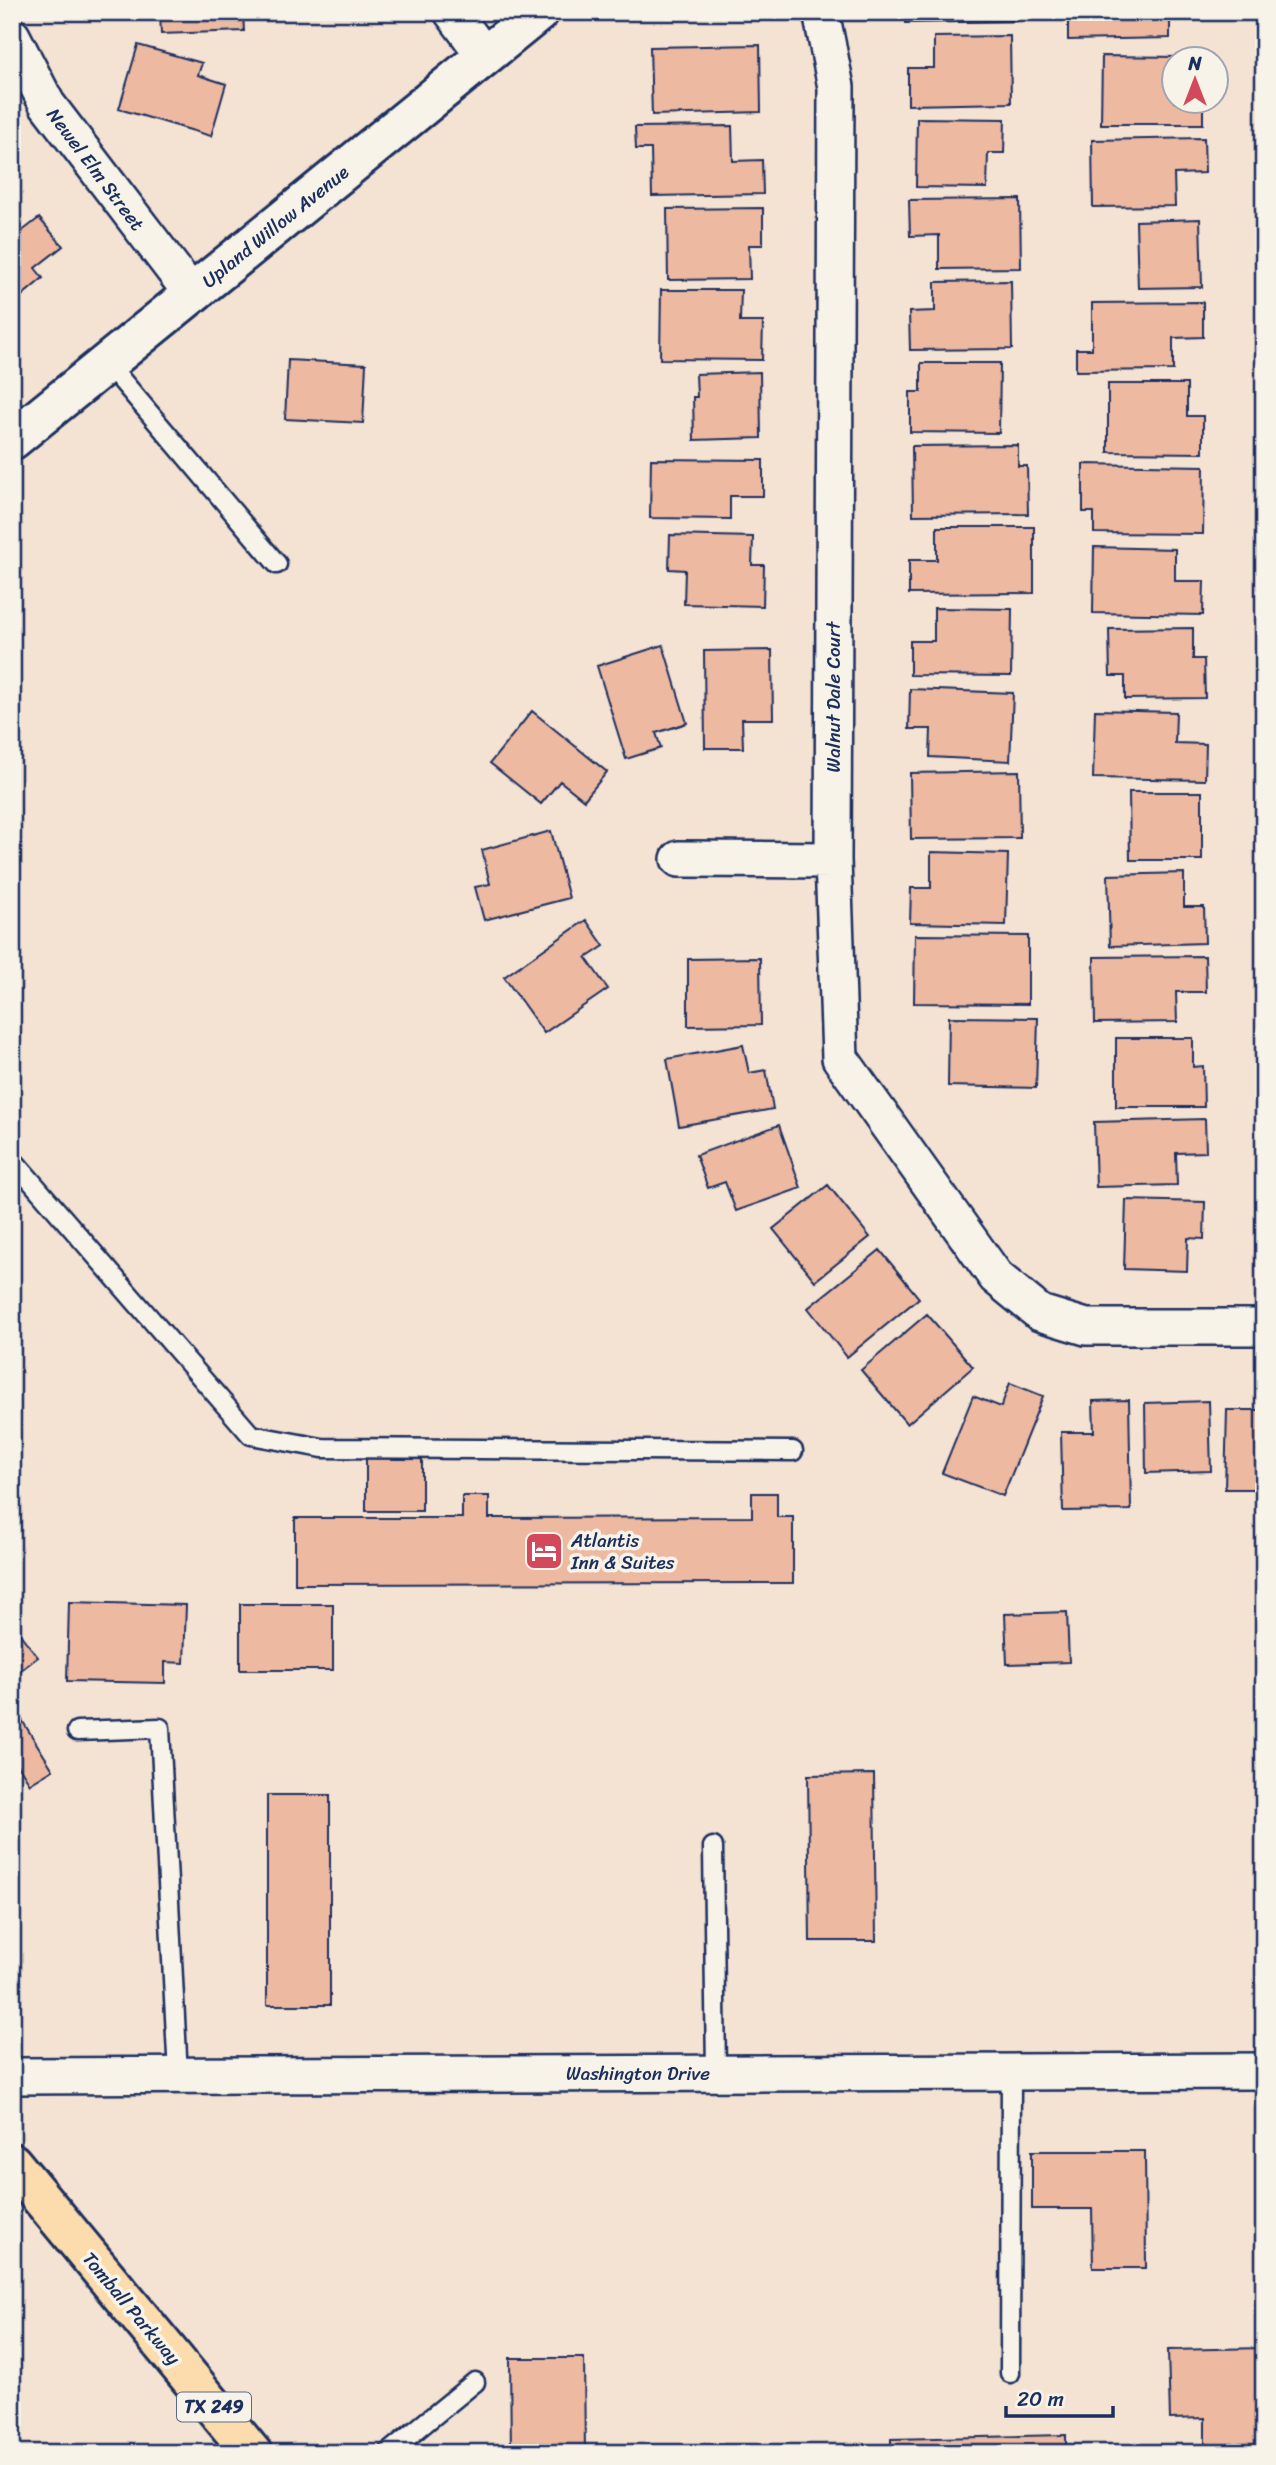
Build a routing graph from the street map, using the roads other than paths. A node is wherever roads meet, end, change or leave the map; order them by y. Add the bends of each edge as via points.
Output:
1 (452, 12) edge
2 (539, 12) edge
3 (821, 12) edge
4 (12, 36) edge
5 (484, 55) junction
6 (192, 294) junction
7 (107, 363) junction
8 (12, 440) edge
9 (277, 564) dead end
10 (678, 859) dead end
11 (832, 860) junction
12 (12, 1159) edge
13 (1264, 1327) edge
14 (793, 1451) dead end
15 (77, 1731) dead end
16 (713, 1847) dead end
17 (1264, 2071) edge
18 (1011, 2072) junction
19 (716, 2073) junction
20 (178, 2075) junction
21 (12, 2076) edge
22 (12, 2163) edge
23 (1010, 2374) dead end
24 (475, 2382) dead end
25 (252, 2453) edge
26 (388, 2453) edge

1 - 5 street
2 - 5 street, Upland Willow Avenue
3 - 11 street, Walnut Dale Court via 836,87
4 - 6 street, Newel Elm Street via 47,104
5 - 6 street, Upland Willow Avenue
6 - 7 street, Upland Willow Avenue
7 - 8 street, Upland Willow Avenue
7 - 9 lane
10 - 11 street
11 - 13 street, Walnut Dale Court via 840,1058 996,1278 1040,1312 1086,1327
12 - 14 lane via 251,1435 322,1448
15 - 20 lane via 160,1728
16 - 19 lane
17 - 18 street, Washington Drive
18 - 19 street, Washington Drive
18 - 23 lane
19 - 20 street, Washington Drive
20 - 21 street, Washington Drive
22 - 25 main road, Tomball Parkway / TX 249
24 - 26 lane

